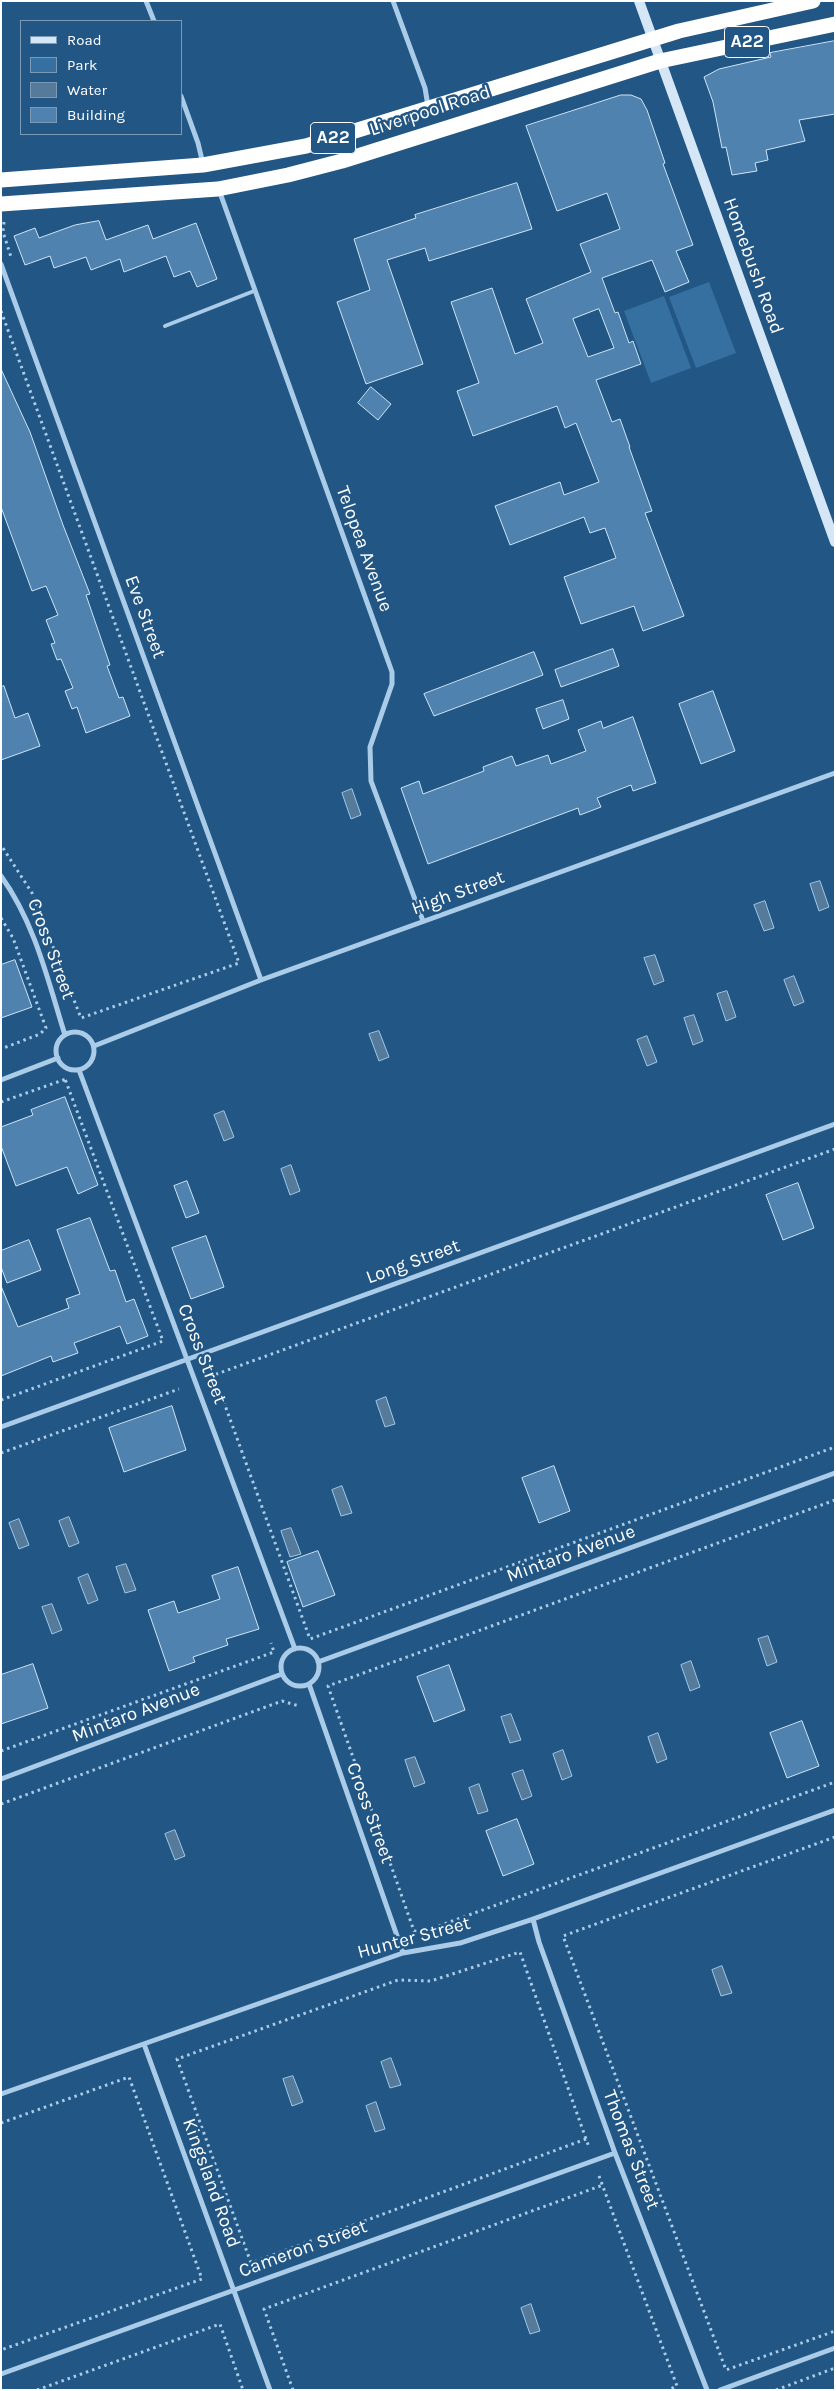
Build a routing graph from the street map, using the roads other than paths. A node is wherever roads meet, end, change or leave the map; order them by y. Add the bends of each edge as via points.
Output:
1 (146, 1) edge
2 (393, 1) edge
3 (639, 1) edge
4 (813, 1) edge
5 (154, 20) edge
6 (835, 24) edge
7 (653, 39) junction
8 (660, 61) junction
9 (182, 99) edge
10 (429, 109) junction
11 (203, 164) junction
12 (1, 180) edge
13 (218, 190) junction
14 (1, 204) edge
15 (1, 264) edge
16 (254, 291) junction
17 (165, 326) dead end
18 (835, 542) edge
19 (835, 772) edge
20 (1, 876) edge
21 (423, 921) junction
22 (261, 980) junction
23 (65, 1035) junction
24 (94, 1046) junction
25 (58, 1058) junction
26 (79, 1070) junction
27 (1, 1080) edge
28 (835, 1124) edge
29 (189, 1360) junction
30 (1, 1428) edge
31 (835, 1473) edge
32 (295, 1649) junction
33 (318, 1662) junction
34 (282, 1674) junction
35 (308, 1684) junction
36 (1, 1779) edge
37 (835, 1810) edge
38 (533, 1919) junction
39 (403, 1953) junction
40 (144, 2044) junction
41 (1, 2094) edge
42 (616, 2153) junction
43 (234, 2290) junction
44 (835, 2348) edge
45 (1, 2374) edge
46 (270, 2390) edge
47 (707, 2390) edge
48 (720, 2390) edge

1 - 5 street
2 - 10 street via 425,88
3 - 7 main road, Homebush Road
4 - 7 highway, Liverpool Road / A22
6 - 8 highway, Liverpool Road / A22
7 - 8 main road, Homebush Road
7 - 10 highway, Liverpool Road / A22
8 - 13 highway, Liverpool Road / A22 via 342,161
8 - 18 main road, Homebush Road
9 - 11 street
10 - 11 highway, Liverpool Road / A22 via 306,146
11 - 12 highway, Liverpool Road / A22
13 - 14 highway, Liverpool Road / A22
13 - 16 street, Telopea Avenue
15 - 22 street, Eve Street
16 - 17 lane
16 - 21 street, Telopea Avenue via 392,672 392,684 370,747 371,781
19 - 21 street, High Street
20 - 23 street, Cross Street via 16,897 30,928
21 - 22 street, High Street
22 - 24 street, High Street
23 - 24 street via 84,1034
23 - 25 street via 57,1045
24 - 26 street via 93,1059
25 - 26 street via 66,1068
25 - 27 street
26 - 29 street, Cross Street
28 - 29 street, Long Street
29 - 30 street, Long Street
29 - 32 street, Cross Street
31 - 33 street, Mintaro Avenue
32 - 33 street via 312,1652
32 - 34 street via 284,1656
33 - 35 street via 317,1674
34 - 35 street via 285,1680 296,1686
34 - 36 street, Mintaro Avenue
35 - 39 street, Cross Street
37 - 38 street, Hunter Street
38 - 39 street, Hunter Street via 460,1943
38 - 42 street, Thomas Street
39 - 40 street, Hunter Street
40 - 41 street, Hunter Street
40 - 43 street, Kingsland Road
42 - 43 street, Cameron Street
42 - 47 street, Thomas Street
43 - 45 street, Cameron Street
43 - 46 street, Kingsland Road
44 - 48 street

